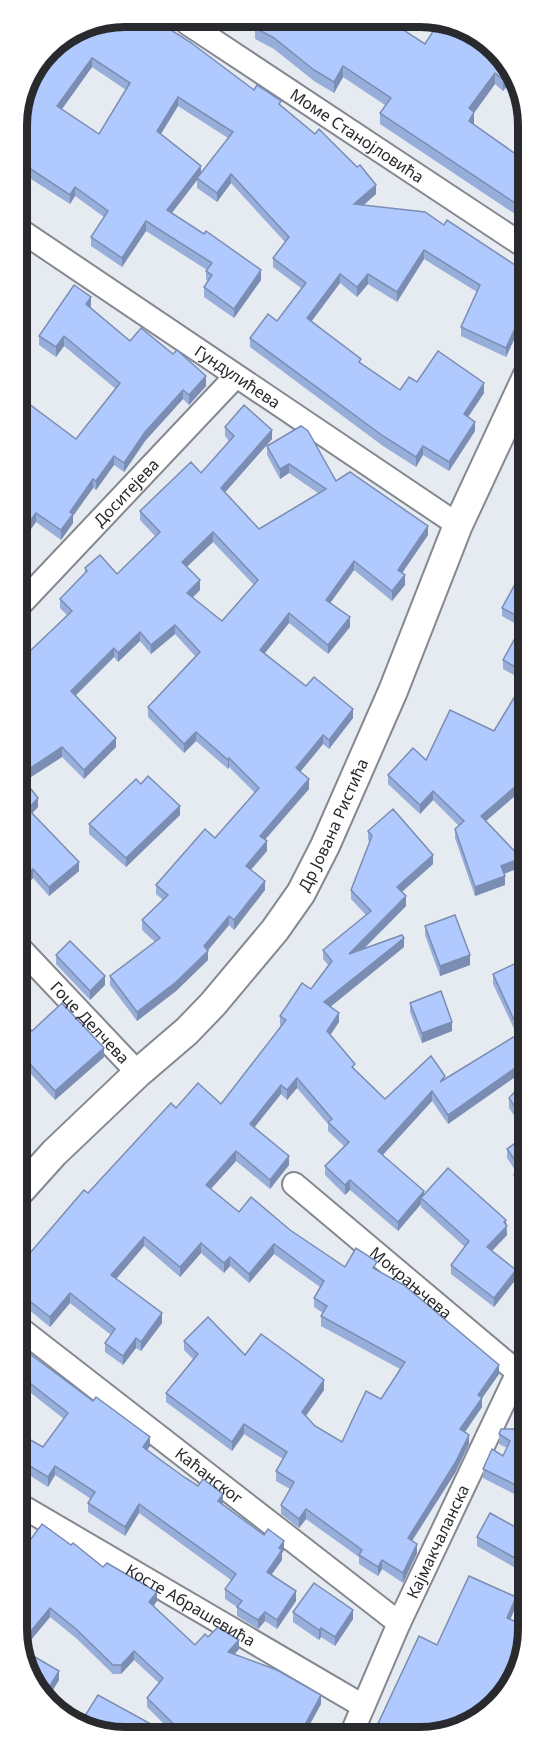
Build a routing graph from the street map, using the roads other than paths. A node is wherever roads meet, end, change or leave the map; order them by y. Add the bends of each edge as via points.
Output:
1 (194, 27) edge
2 (27, 235) edge
3 (518, 242) edge
4 (236, 376) junction
5 (518, 397) edge
6 (458, 525) junction
7 (27, 597) edge
8 (27, 956) edge
9 (138, 1073) junction
10 (27, 1183) edge
11 (294, 1184) dead end
12 (27, 1334) edge
13 (518, 1373) edge
14 (518, 1387) edge
15 (27, 1509) edge
16 (399, 1623) junction
17 (363, 1706) junction
18 (355, 1727) edge

1 - 3 street, Моме Станојловића
2 - 4 street, Гундулићева
4 - 6 street, Гундулићева
4 - 7 street, Доситејева
5 - 6 street, Др Јована Ристића
6 - 9 street, Др Јована Ристића via 393,690 302,893 213,1004
8 - 9 street, Гоце Делчева
9 - 10 street, Др Јована Ристића
11 - 13 street, Мокрањчева
12 - 16 street, Каћанског
14 - 16 street, Кајмакчаланска
15 - 17 street, Косте Абрашевића
16 - 17 street, Кајмакчаланска
17 - 18 street, Кајмакчаланска

